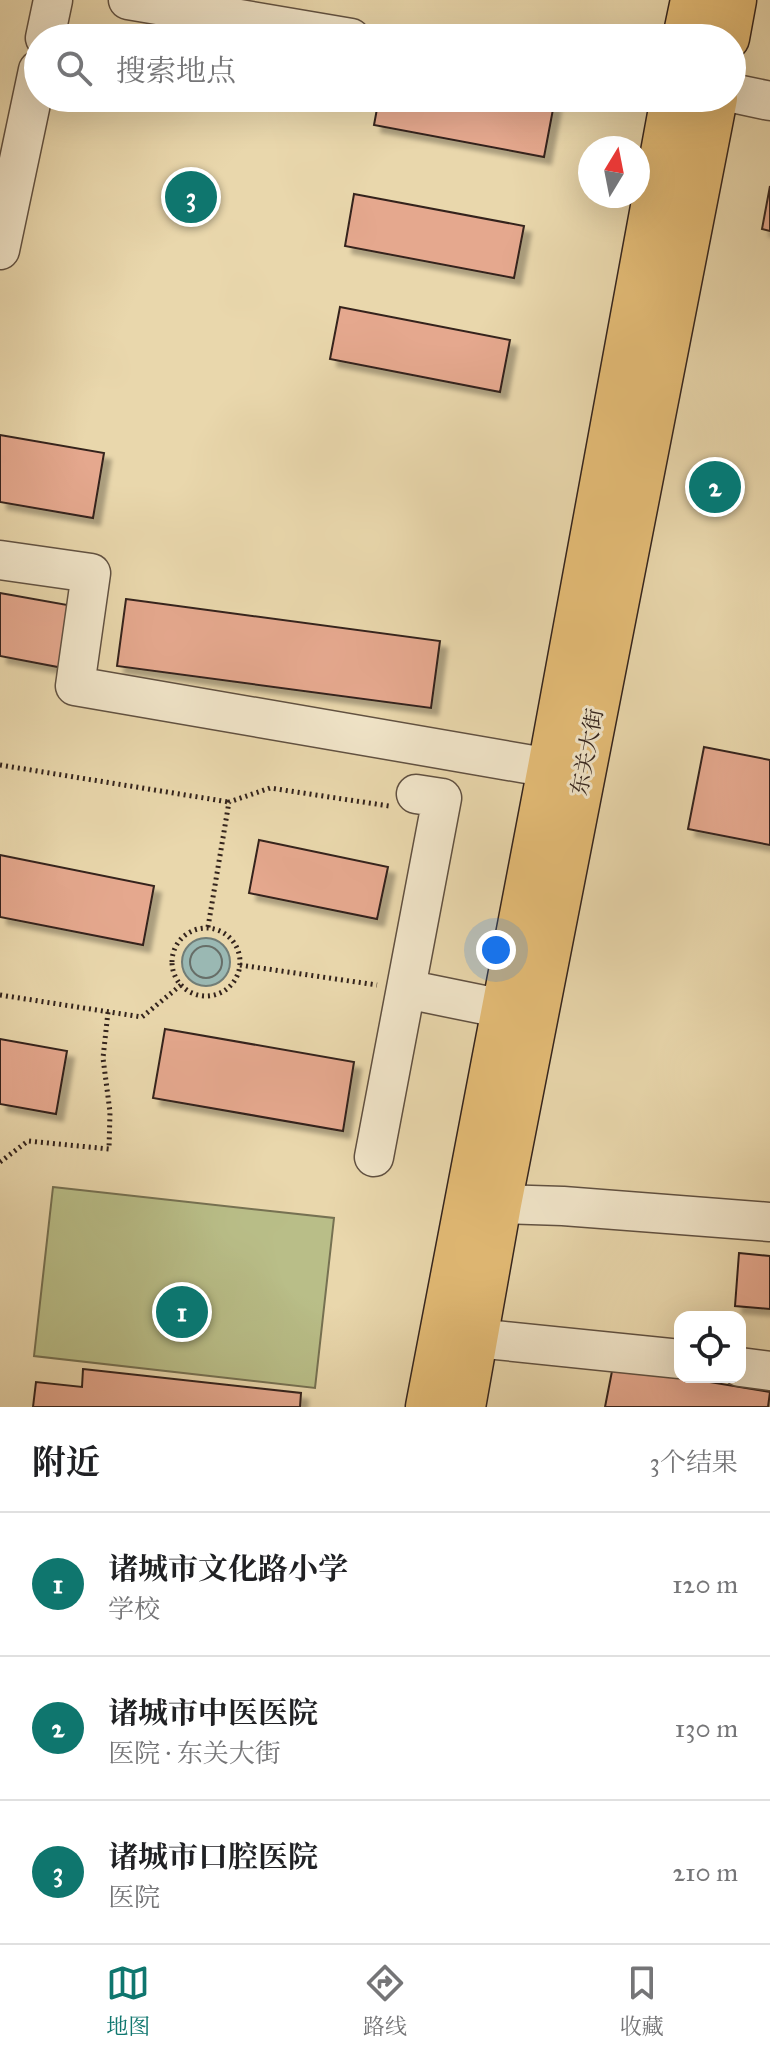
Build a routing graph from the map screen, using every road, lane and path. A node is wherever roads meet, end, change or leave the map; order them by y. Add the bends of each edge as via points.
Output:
1 (53, 0) edge
2 (128, 0) edge
3 (693, 0) edge
4 (734, 0) edge
5 (48, 24) edge
6 (269, 24) edge
7 (688, 24) edge
8 (730, 24) edge
9 (746, 96) edge
10 (770, 101) edge
11 (29, 112) edge
12 (670, 112) edge
13 (712, 112) edge
14 (0, 250) edge
15 (0, 560) edge
16 (0, 765) edge
17 (550, 768) junction
18 (229, 802) junction
19 (428, 804) joint
20 (208, 927) junction
21 (240, 965) junction
22 (181, 985) junction
23 (406, 989) junction
24 (0, 995) edge
25 (504, 1009) junction
26 (108, 1012) junction
27 (374, 1157) dead end
28 (0, 1162) edge
29 (499, 1204) junction
30 (770, 1222) edge
31 (476, 1338) junction
32 (674, 1358) edge
33 (746, 1368) edge
34 (770, 1371) edge
35 (428, 1407) edge
36 (463, 1407) edge

1 - 5 street
2 - 6 street
3 - 7 main road
4 - 8 main road
9 - 10 street
11 - 14 street
12 - 17 main road, 东关大街
13 - 29 main road, 东关大街
15 - 17 street via 91,573 75,686
16 - 18 path
17 - 25 main road, 东关大街
18 - 19 path via 270,788
18 - 20 path
19 - 23 street
20 - 21 path via 236,944
20 - 22 path via 177,942 172,965
21 - 22 path via 231,985 212,995
21 - 23 path
22 - 26 path via 142,1017
23 - 25 street
23 - 27 street
24 - 26 path
25 - 35 main road, 东关大街
26 - 28 path via 103,1058 109,1149 28,1141
29 - 30 street
29 - 31 main road, 东关大街
31 - 32 street
31 - 36 main road, 东关大街
33 - 34 street

